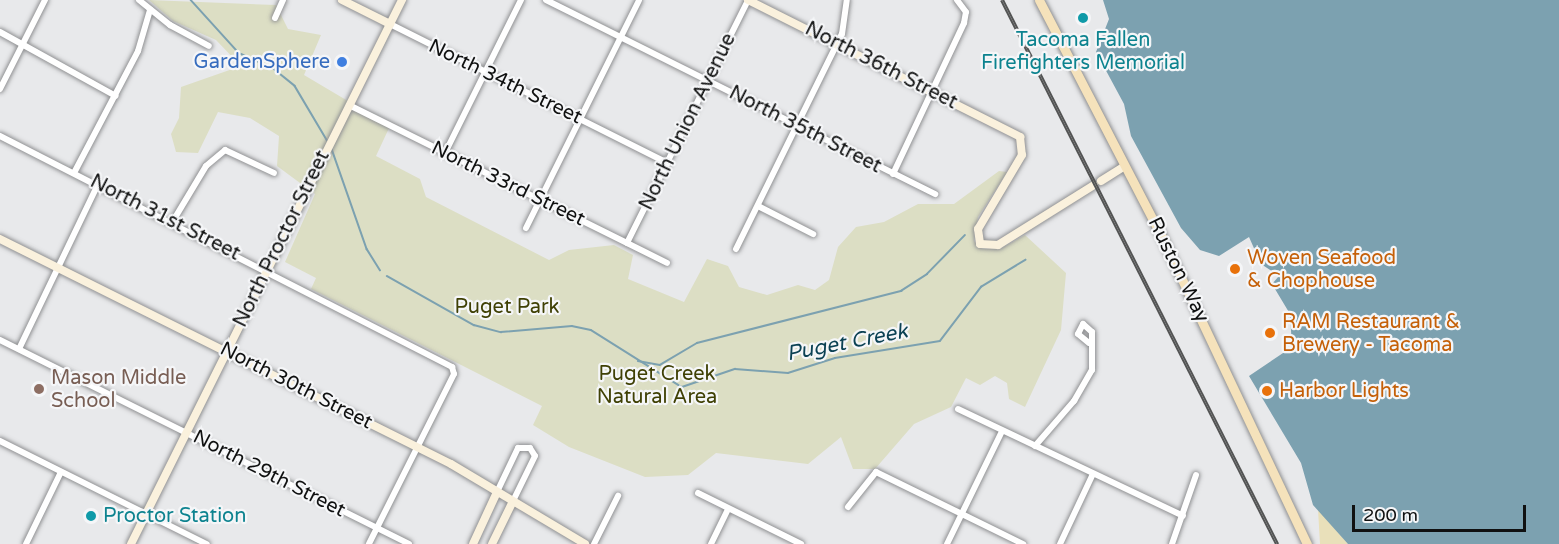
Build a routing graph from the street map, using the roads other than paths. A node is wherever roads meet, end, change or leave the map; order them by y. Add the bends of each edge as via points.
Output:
1 (45, 0) edge
2 (139, 0) edge
3 (283, 0) edge
4 (342, 0) edge
5 (402, 0) edge
6 (521, 0) edge
7 (546, 0) edge
8 (639, 0) edge
9 (748, 0) edge
10 (847, 0) edge
11 (957, 0) edge
12 (1039, 0) edge
13 (150, 10) junction
14 (275, 18) dead end
15 (390, 24) junction
16 (0, 32) edge
17 (621, 38) junction
18 (23, 44) junction
19 (838, 44) junction
20 (210, 46) dead end
21 (485, 72) junction
22 (709, 82) junction
23 (0, 89) edge
24 (933, 92) junction
25 (116, 96) junction
26 (347, 109) junction
27 (580, 119) junction
28 (798, 126) junction
29 (0, 135) edge
30 (445, 153) junction
31 (668, 163) junction
32 (1123, 167) junction
33 (74, 173) junction
34 (273, 173) dead end
35 (892, 174) junction
36 (98, 184) junction
37 (935, 194) dead end
38 (540, 200) junction
39 (758, 206) junction
40 (173, 221) junction
41 (526, 228) dead end
42 (813, 234) dead end
43 (0, 239) edge
44 (627, 243) junction
45 (736, 249) dead end
46 (667, 263) dead end
47 (57, 267) junction
48 (268, 270) junction
49 (0, 340) edge
50 (1089, 343) dead end
51 (19, 349) junction
52 (227, 351) junction
53 (958, 409) dead end
54 (1002, 430) junction
55 (186, 432) junction
56 (0, 441) edge
57 (1035, 446) junction
58 (417, 447) junction
59 (61, 472) junction
60 (1093, 474) junction
61 (1196, 476) dead end
62 (497, 492) junction
63 (698, 493) dead end
64 (618, 496) dead end
65 (512, 503) junction
66 (848, 507) dead end
67 (728, 509) junction
68 (146, 513) junction
69 (961, 514) junction
70 (1183, 516) junction
71 (377, 528) junction
72 (26, 544) edge
73 (131, 544) edge
74 (207, 544) edge
75 (369, 544) edge
76 (409, 544) edge
77 (474, 544) edge
78 (492, 544) edge
79 (585, 544) edge
80 (594, 544) edge
81 (711, 544) edge
82 (801, 544) edge
83 (947, 544) edge
84 (1023, 544) edge
85 (1060, 544) edge
86 (1172, 544) edge
87 (1307, 544) edge

1 - 18 street
2 - 13 street
3 - 14 street
4 - 15 street, North 34th Street
5 - 15 street, North Proctor Street
6 - 21 street
7 - 17 street, North 35th Street
8 - 17 street
9 - 19 street, North 36th Street
9 - 22 street, North Union Avenue
10 - 19 street
11 - 24 street via 966,16
12 - 32 main road, Ruston Way
13 - 20 street
13 - 25 street via 147,29
15 - 21 street, North 34th Street
15 - 26 street, North Proctor Street
16 - 18 street
17 - 22 street, North 35th Street
17 - 27 street
18 - 23 street
18 - 25 street
19 - 24 street, North 36th Street
19 - 28 street
21 - 27 street, North 34th Street
21 - 30 street
22 - 28 street, North 35th Street
22 - 31 street, North Union Avenue
24 - 32 street, North 36th Street via 1013,132 1023,141 1022,155 980,225 977,241 992,247
24 - 35 street
25 - 33 street
26 - 30 street, North 33rd Street
26 - 48 street, North Proctor Street
27 - 31 street, North 34th Street
27 - 38 street
28 - 35 street, North 35th Street
28 - 39 street
29 - 33 street, North 31st Street
30 - 38 street, North 33rd Street
31 - 44 street, North Union Avenue
32 - 87 main road, Ruston Way via 1160,232
33 - 36 street, North 31st Street
34 - 40 street via 225,150 206,166
35 - 37 street, North 35th Street
36 - 40 street, North 31st Street
36 - 47 street
38 - 41 street
38 - 44 street, North 33rd Street
39 - 42 street
39 - 45 street
40 - 48 street, North 31st Street
43 - 47 street, North 30th Street
44 - 46 street, North 33rd Street
47 - 51 street
47 - 52 street, North 30th Street
48 - 52 street, North Proctor Street
48 - 58 street, North 31st Street via 426,350 455,371
49 - 51 street, North 29th Street
50 - 57 street via 1094,362 1090,375
51 - 55 street, North 29th Street
52 - 55 street, North Proctor Street
52 - 58 street, North 30th Street
53 - 54 street
54 - 57 street
54 - 69 street
55 - 68 street, North Proctor Street
55 - 71 street, North 29th Street
56 - 59 street
57 - 60 street
58 - 62 street, North 30th Street
58 - 71 street
59 - 68 street
59 - 72 street
60 - 70 street
60 - 85 street
61 - 70 street
62 - 65 street, North 30th Street
62 - 65 street via 518,448 530,447 535,456
62 - 77 street
63 - 67 street
64 - 80 street
65 - 78 street
65 - 79 street, North 30th Street
66 - 69 street via 876,472
67 - 81 street
67 - 82 street
68 - 73 street, North Proctor Street
68 - 74 street
69 - 83 street
69 - 84 street
70 - 86 street
71 - 75 street
71 - 76 street, North 29th Street

